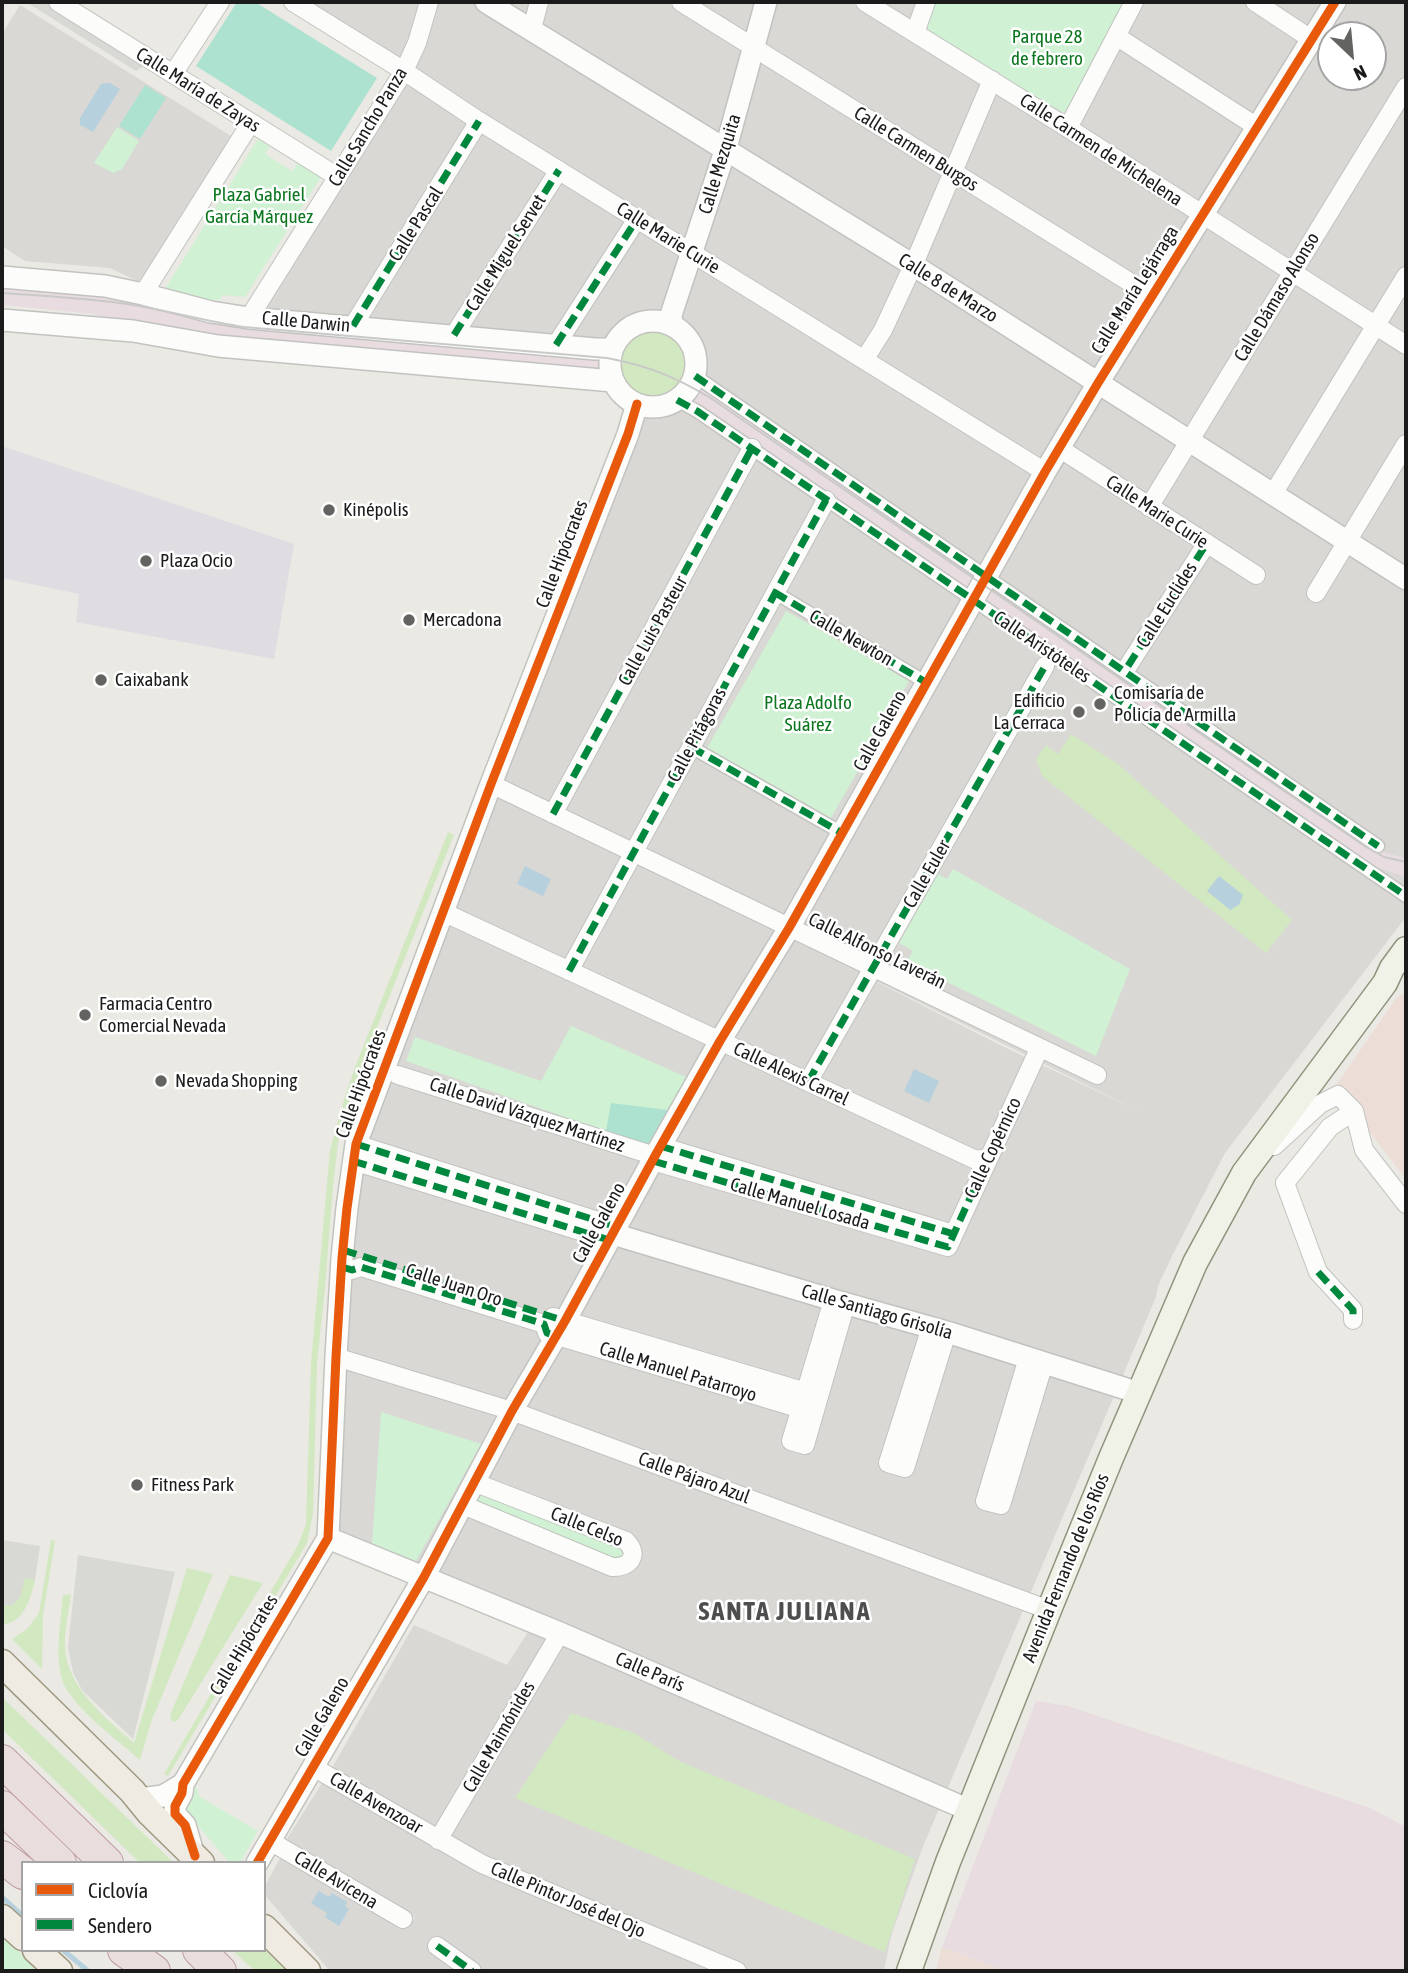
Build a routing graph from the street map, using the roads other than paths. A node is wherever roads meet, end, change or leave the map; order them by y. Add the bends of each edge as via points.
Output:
1 (58, 2) edge
2 (220, 2) edge
3 (293, 2) edge
4 (429, 2) edge
5 (486, 2) edge
6 (539, 2) edge
7 (681, 2) edge
8 (766, 2) edge
9 (865, 2) edge
10 (926, 2) edge
11 (1134, 2) edge
12 (1255, 2) edge
13 (1335, 2) edge
14 (530, 28) junction
15 (915, 33) junction
16 (1116, 36) junction
17 (1311, 39) junction
18 (754, 47) junction
19 (404, 71) junction
20 (173, 74) junction
21 (992, 80) junction
22 (1406, 87) edge
23 (479, 121) junction
24 (250, 124) junction
25 (1257, 127) junction
26 (1068, 128) junction
27 (726, 148) junction
28 (559, 170) junction
29 (952, 172) junction
30 (338, 177) junction
31 (1203, 215) junction
32 (637, 219) junction
33 (692, 253) junction
34 (913, 265) junction
35 (1292, 272) junction
36 (1406, 276) edge
37 (2, 277) edge
38 (143, 293) junction
39 (1152, 296) junction
40 (249, 318) junction
41 (2, 320) edge
42 (672, 324) junction
43 (353, 326) junction
44 (1376, 326) junction
45 (454, 335) junction
46 (556, 345) junction
47 (1406, 345) edge
48 (612, 349) junction
49 (864, 360) junction
50 (695, 376) junction
51 (613, 381) junction
52 (1098, 383) junction
53 (677, 400) junction
54 (637, 404) junction
55 (1189, 441) junction
56 (1406, 444) edge
57 (752, 448) junction
58 (1059, 448) junction
59 (1045, 472) junction
60 (1273, 494) junction
61 (826, 500) junction
62 (1149, 507) junction
63 (1346, 541) junction
64 (1207, 543) junction
65 (1256, 575) dead end
66 (987, 577) junction
67 (1406, 579) edge
68 (774, 592) junction
69 (1316, 593) dead end
70 (974, 601) junction
71 (1045, 666) dead end
72 (1126, 669) junction
73 (927, 683) junction
74 (691, 747) junction
75 (491, 784) junction
76 (553, 814) junction
77 (842, 833) junction
78 (1378, 846) dead end
79 (634, 853) junction
80 (1406, 896) edge
81 (443, 912) junction
82 (789, 928) junction
83 (1406, 949) edge
84 (873, 968) junction
85 (1406, 968) edge
86 (569, 971) junction
87 (1385, 983) junction
88 (720, 1041) junction
89 (1039, 1049) junction
90 (398, 1074) dead end
91 (1097, 1076) dead end
92 (808, 1082) junction
93 (1354, 1111) junction
94 (354, 1152) junction
95 (656, 1154) junction
96 (988, 1158) junction
97 (1244, 1173) junction
98 (1406, 1204) edge
99 (613, 1234) junction
100 (951, 1240) joint
101 (342, 1258) junction
102 (839, 1301) junction
103 (1353, 1320) dead end
104 (560, 1328) junction
105 (939, 1329) junction
106 (336, 1357) junction
107 (1036, 1360) junction
108 (1139, 1392) junction
109 (803, 1400) junction
110 (513, 1411) junction
111 (476, 1483) junction
112 (463, 1505) junction
113 (328, 1538) junction
114 (424, 1577) junction
115 (1049, 1610) junction
116 (560, 1633) junction
117 (2, 1663) edge
118 (2, 1761) edge
119 (313, 1766) junction
120 (183, 1784) junction
121 (140, 1799) junction
122 (2, 1807) edge
123 (969, 1810) junction
124 (270, 1840) junction
125 (438, 1840) junction
126 (2, 1857) edge
127 (198, 1859) edge
128 (58, 1861) edge
129 (105, 1861) edge
130 (258, 1861) edge
131 (21, 1871) edge
132 (2, 1917) edge
133 (402, 1919) dead end
134 (266, 1930) edge
135 (21, 1935) edge
136 (437, 1946) dead end
137 (38, 1952) edge
138 (127, 1952) edge
139 (154, 1952) edge
140 (201, 1952) edge
141 (697, 1964) edge
142 (59, 1971) edge
143 (154, 1971) edge
144 (174, 1971) edge
145 (220, 1971) edge
146 (306, 1971) edge
147 (472, 1971) edge
148 (737, 1971) edge
149 (909, 1971) edge

1 - 20 street, Calle María de Zayas
2 - 20 street
3 - 19 street, Calle Marie Curie
4 - 19 street, Calle Sancho Panza
5 - 14 street, Calle 8 de Marzo
6 - 14 street
7 - 18 street, Calle Carmen Burgos
8 - 18 street, Calle Mezquita
9 - 15 street, Calle Carmen de Michelena
10 - 15 street
11 - 16 street
12 - 17 street
13 - 17 street, Calle María Lejárraga
14 - 27 street, Calle 8 de Marzo
15 - 21 street, Calle Carmen de Michelena
16 - 25 street
16 - 26 street
17 - 25 street, Calle María Lejárraga
18 - 27 street, Calle Mezquita
18 - 29 street, Calle Carmen Burgos
19 - 23 street, Calle Marie Curie
19 - 30 street, Calle Sancho Panza
20 - 24 street, Calle María de Zayas
21 - 26 street, Calle Carmen de Michelena
21 - 29 street
22 - 35 street, Calle Dámaso Alonso
23 - 28 street, Calle Marie Curie
23 - 43 street, Calle Pascal
24 - 30 street, Calle María de Zayas
24 - 38 street
25 - 31 street, Calle María Lejárraga
26 - 31 street, Calle Carmen de Michelena
27 - 33 street, Calle Mezquita
27 - 34 street, Calle 8 de Marzo
28 - 32 street, Calle Marie Curie
28 - 45 street, Calle Miguel Servet
29 - 34 street
29 - 39 street, Calle Carmen Burgos
30 - 40 street, Calle Sancho Panza
31 - 35 street, Calle Carmen de Michelena
31 - 39 street, Calle María Lejárraga
32 - 33 street, Calle Marie Curie
32 - 46 street
33 - 42 street, Calle Mezquita
33 - 49 street, Calle Marie Curie
34 - 49 street
34 - 52 street, Calle 8 de Marzo
35 - 44 street, Calle Carmen de Michelena
35 - 55 street, Calle Dámaso Alonso
36 - 44 street
37 - 38 street, Calle Darwin
38 - 40 street, Calle Darwin
39 - 52 street, Calle María Lejárraga
40 - 43 street, Calle Darwin
41 - 51 street, Calle Darwin via 133,331 218,346
42 - 48 street via 644,321 620,336
42 - 50 street via 691,342
43 - 45 street, Calle Darwin
44 - 47 street, Calle Carmen de Michelena
44 - 60 street
45 - 46 street, Calle Darwin
46 - 48 street, Calle Darwin
48 - 51 street
49 - 59 street, Calle Marie Curie
50 - 53 street
50 - 66 street, Calle Aristóteles
51 - 54 street
52 - 55 street, Calle 8 de Marzo
52 - 58 street, Calle María Lejárraga
53 - 54 street via 652,407
53 - 57 street, Calle Aristóteles
54 - 75 street, Calle Hipócrates
55 - 60 street, Calle 8 de Marzo
55 - 62 street, Calle Dámaso Alonso
56 - 63 street
57 - 61 street, Calle Aristóteles
57 - 76 street, Calle Luis Pasteur
58 - 59 street, Calle María Lejárraga
58 - 62 street, Calle Marie Curie
59 - 66 street, Calle María Lejárraga
60 - 63 street, Calle 8 de Marzo
61 - 68 street, Calle Pitágoras
61 - 70 street, Calle Aristóteles
62 - 64 street, Calle Marie Curie
63 - 67 street, Calle 8 de Marzo
63 - 69 street
64 - 65 street, Calle Marie Curie
64 - 72 street, Calle Euclides
66 - 70 street, Calle María Lejárraga
66 - 72 street, Calle Aristóteles
68 - 73 street, Calle Newton
68 - 74 street, Calle Pitágoras
70 - 73 street, Calle Galeno
70 - 80 street, Calle Aristóteles
71 - 84 street, Calle Euler
72 - 78 street, Calle Aristóteles
73 - 77 street, Calle Galeno
74 - 77 street
74 - 79 street, Calle Pitágoras
75 - 76 street, Calle Alfonso Laverán
75 - 81 street, Calle Hipócrates
76 - 79 street, Calle Alfonso Laverán
77 - 82 street, Calle Galeno
79 - 82 street, Calle Alfonso Laverán
79 - 86 street, Calle Pitágoras
81 - 86 street, Calle Alexis Carrel
81 - 94 street, Calle Hipócrates
82 - 84 street, Calle Alfonso Laverán
82 - 88 street, Calle Galeno
83 - 87 main road, Avenida Fernando de los Ríos
84 - 89 street, Calle Alfonso Laverán
84 - 92 street, Calle Euler
85 - 87 main road, Avenida Fernando de los Ríos
86 - 88 street, Calle Alexis Carrel
87 - 97 main road, Avenida Fernando de los Ríos
88 - 92 street, Calle Alexis Carrel
88 - 95 street, Calle Galeno
89 - 91 street, Calle Alfonso Laverán
89 - 96 street, Calle Copérnico
90 - 95 street, Calle David Vázquez Martínez
92 - 96 street, Calle Alexis Carrel via 976,1160
93 - 97 street, Avenida Fernando de los Ríos via 1338,1095 1320,1104
93 - 98 street via 1364,1150
93 - 103 street via 1330,1127 1285,1183 1318,1272 1353,1310
94 - 99 street
94 - 101 street, Calle Hipócrates
95 - 99 street, Calle Galeno
95 - 100 street, Calle Manuel Losada
96 - 100 street, Calle Copérnico
97 - 108 main road, Avenida Fernando de los Ríos via 1195,1264
99 - 102 street, Calle Santiago Grisolía
99 - 104 street, Calle Galeno
101 - 104 street, Calle Juan Oro
101 - 106 street, Calle Hipócrates
102 - 105 street, Calle Santiago Grisolía
102 - 109 street
102 - 109 street via 805,1445 791,1441
104 - 109 street, Calle Manuel Patarroyo
104 - 110 street, Calle Galeno
105 - 105 street via 905,1468 887,1463
105 - 107 street, Calle Santiago Grisolía
106 - 110 street, Calle Pájaro Azul
106 - 113 street, Calle Hipócrates
107 - 107 street via 1000,1504 985,1501
107 - 108 street, Calle Santiago Grisolía
108 - 115 main road, Avenida Fernando de los Ríos
110 - 111 street, Calle Galeno
110 - 115 street, Calle Pájaro Azul
111 - 112 street, Calle Galeno
111 - 112 street, Calle Celso via 626,1541 633,1555 622,1567 612,1567
112 - 114 street, Calle Galeno
113 - 114 street, Calle París
113 - 120 street, Calle Hipócrates
114 - 116 street, Calle París
114 - 119 street, Calle Galeno
115 - 123 main road, Avenida Fernando de los Ríos
116 - 123 street, Calle París
116 - 125 street, Calle Maimónides
117 - 121 main road
118 - 129 highway
119 - 124 street, Calle Galeno
119 - 125 street, Calle Avenzoar
120 - 121 street via 163,1797
120 - 127 street, Calle Hipócrates via 175,1814 185,1825
121 - 127 main road
122 - 128 highway
123 - 149 main road, Avenida Fernando de los Ríos
124 - 130 street, Calle Galeno
124 - 133 street, Calle Avicena
125 - 141 street, Calle Pintor José del Ojo
126 - 131 highway
132 - 135 main road
134 - 146 main road
136 - 147 street
137 - 142 main road
138 - 143 highway
139 - 144 highway
140 - 145 highway
141 - 148 street, Calle Pintor José del Ojo

